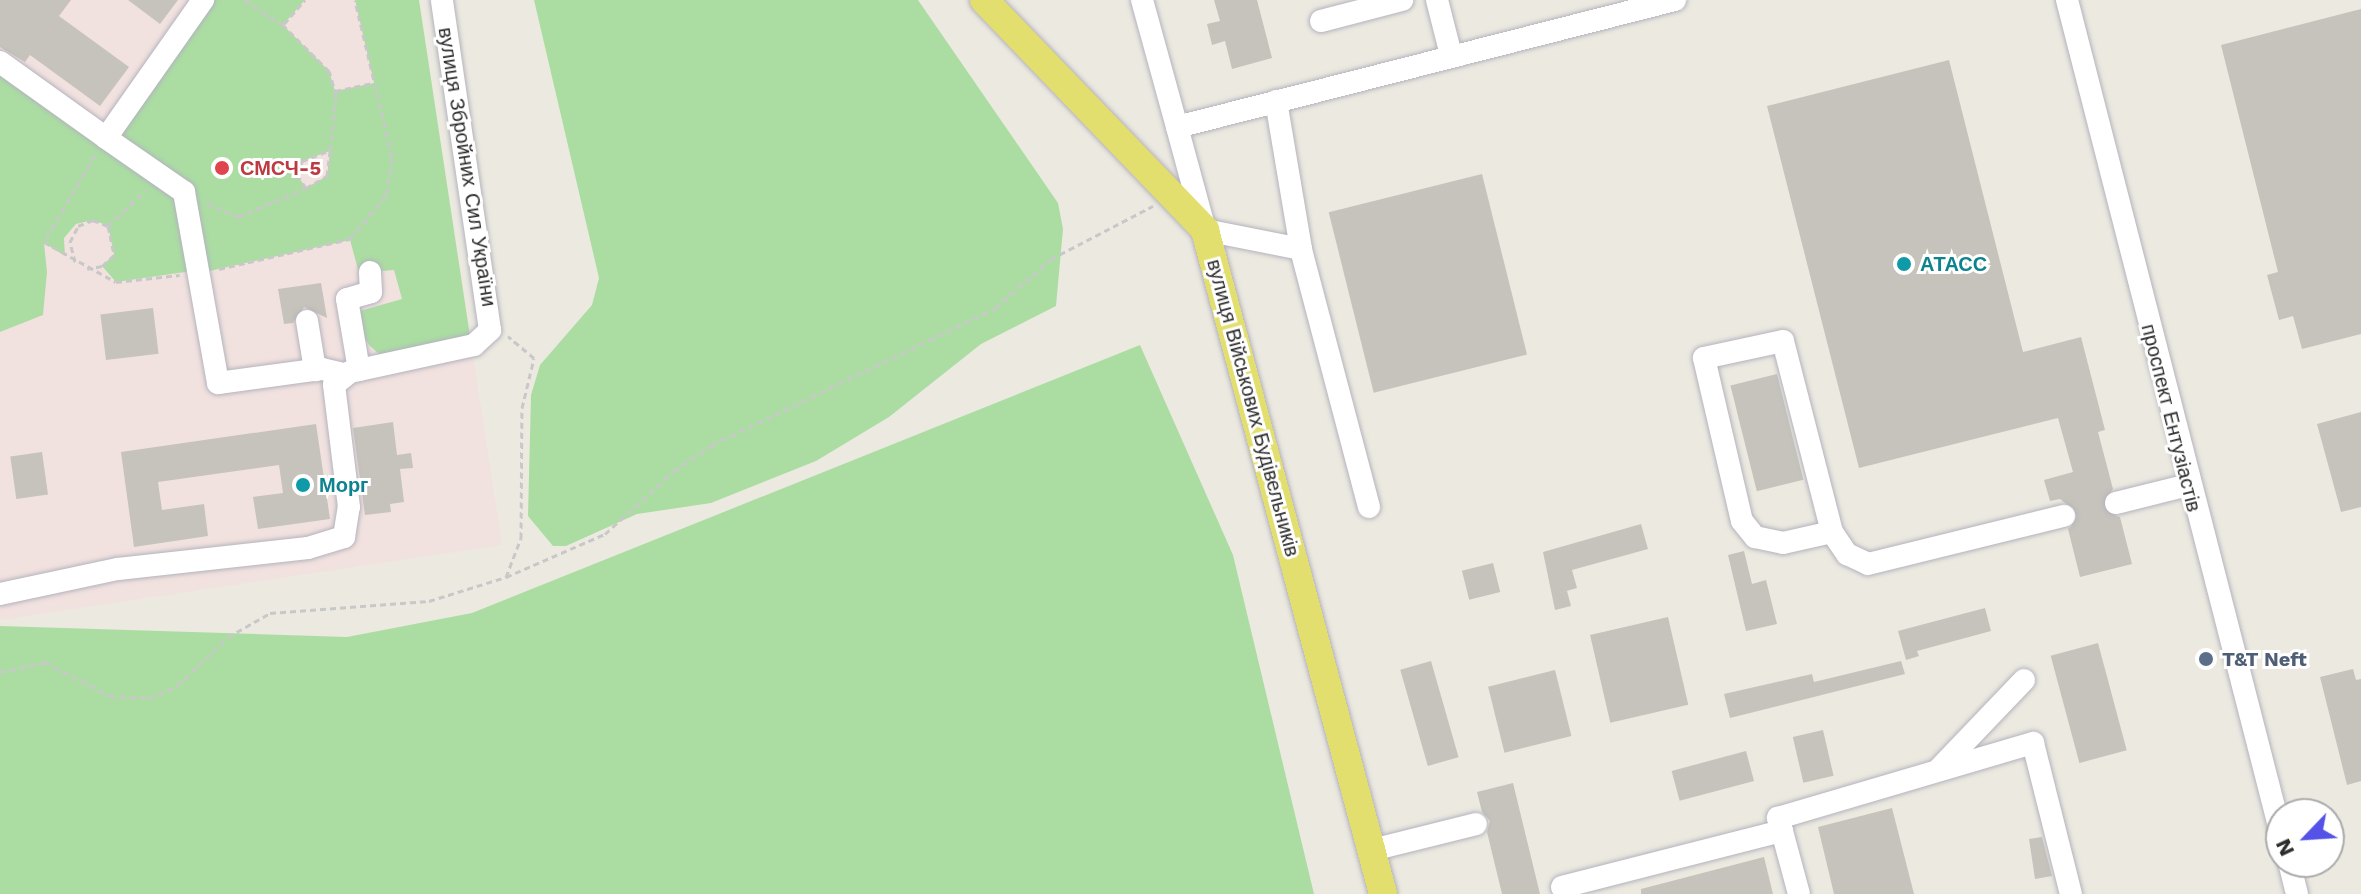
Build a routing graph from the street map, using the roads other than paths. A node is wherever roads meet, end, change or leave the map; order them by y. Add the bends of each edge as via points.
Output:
1 (203, 0) edge
2 (442, 0) edge
3 (984, 0) edge
4 (1142, 0) edge
5 (1402, 0) edge
6 (1437, 0) edge
7 (1675, 0) edge
8 (2067, 0) edge
9 (1321, 21) dead end
10 (1451, 55) junction
11 (0, 62) edge
12 (1276, 101) junction
13 (1177, 127) junction
14 (106, 138) junction
15 (1205, 230) junction
16 (1301, 249) junction
17 (370, 272) dead end
18 (307, 321) dead end
19 (315, 370) junction
20 (351, 372) junction
21 (2188, 485) junction
22 (2116, 503) tunnel mouth
23 (1369, 507) dead end
24 (2064, 516) tunnel mouth
25 (1832, 532) junction
26 (0, 594) edge
27 (2024, 680) dead end
28 (1937, 772) junction
29 (2271, 798) edge
30 (1476, 824) dead end
31 (1782, 831) junction
32 (1372, 850) junction
33 (1562, 887) dead end
34 (1383, 894) edge
35 (1799, 894) edge
36 (2071, 894) edge

1 - 14 street
2 - 20 street, вулиця Збройних Сил України via 491,322 487,336 474,345
3 - 15 main road, вулиця Військових Будівельників
4 - 13 street
5 - 9 street
6 - 10 street
7 - 10 street
8 - 21 street, проспект Ентузіастів
10 - 12 street
11 - 14 street
12 - 13 street
12 - 16 street
13 - 15 street
14 - 19 street via 184,192 218,383
15 - 16 street
15 - 32 main road, вулиця Військових Будівельників
16 - 23 street
17 - 20 street via 371,292 347,299
18 - 19 street
19 - 20 street
20 - 26 street via 332,394 349,507 347,531 340,541 118,569
21 - 22 street
21 - 29 street, проспект Ентузіастів
24 - 25 street via 1868,564 1847,554
25 - 25 street via 1783,543 1755,537 1746,527 1704,358 1783,341
27 - 28 street
28 - 31 street via 1778,818
28 - 36 street via 2033,743
30 - 32 street
31 - 33 street
31 - 35 street
32 - 34 main road, вулиця Військових Будівельників

